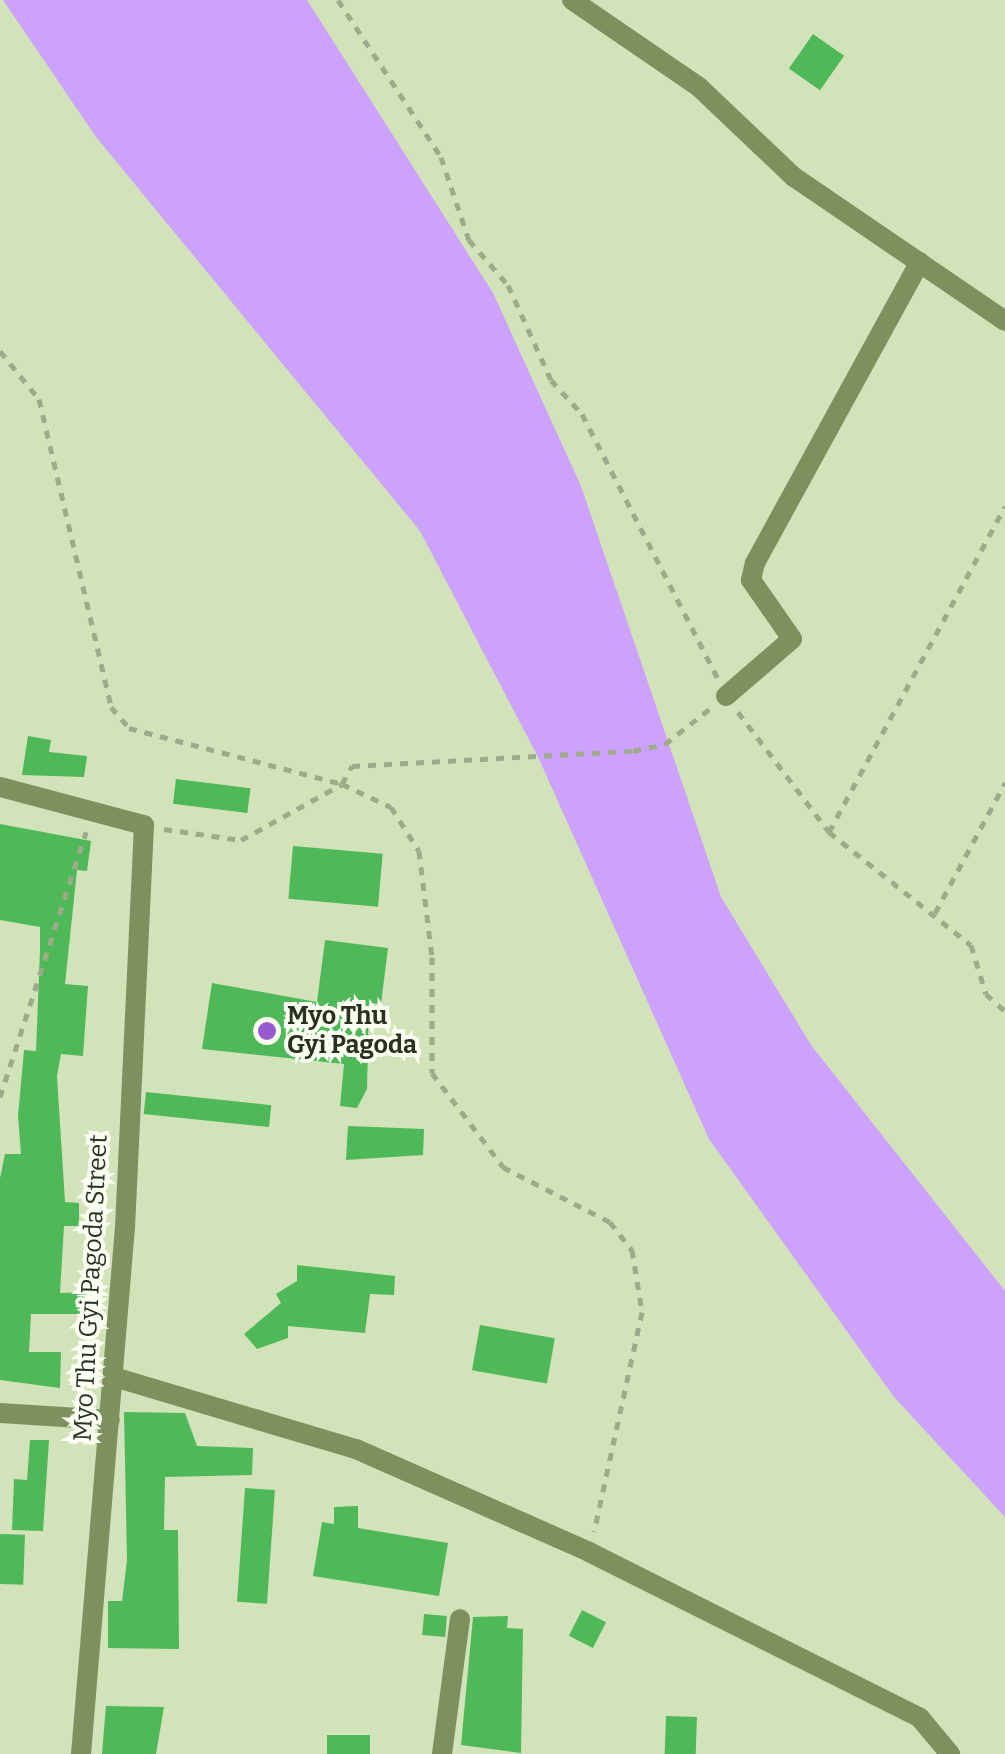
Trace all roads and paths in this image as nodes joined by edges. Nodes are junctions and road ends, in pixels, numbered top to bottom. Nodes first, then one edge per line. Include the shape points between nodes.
1 (338, 0) edge
2 (572, 0) edge
3 (920, 262) junction
4 (1005, 321) edge
5 (0, 351) edge
6 (1005, 506) edge
7 (726, 696) junction
8 (1005, 783) edge
9 (342, 784) junction
10 (0, 787) edge
11 (94, 805) junction
12 (144, 825) junction
13 (829, 832) junction
14 (934, 914) junction
15 (1005, 1012) edge
16 (0, 1098) edge
17 (114, 1377) junction
18 (0, 1413) edge
19 (110, 1420) junction
20 (589, 1552) junction
21 (460, 1619) dead end
22 (81, 1754) edge
23 (442, 1754) edge
24 (950, 1754) edge

1 - 7 path via 441,157 469,240 508,284 551,380 582,414
2 - 3 street via 699,87 794,177
3 - 4 street
3 - 7 street via 755,563 750,580 792,639
5 - 9 path via 38,399 58,463 111,707 128,728
6 - 13 path
7 - 9 path via 649,748 352,766
7 - 13 path
8 - 14 path
9 - 12 path via 241,840
9 - 20 path via 391,807 418,851 432,957 432,1074 503,1167 610,1222 632,1250 642,1312
10 - 11 street
11 - 12 street
11 - 16 path
12 - 17 street, Myo Thu Gyi Pagoda Street
13 - 14 path
14 - 15 path via 971,944 986,994
17 - 19 street, Myo Thu Gyi Pagoda Street
17 - 20 street via 356,1449
18 - 19 street
19 - 22 street, Myo Thu Gyi Pagoda Street
20 - 24 street via 920,1718
21 - 23 street

